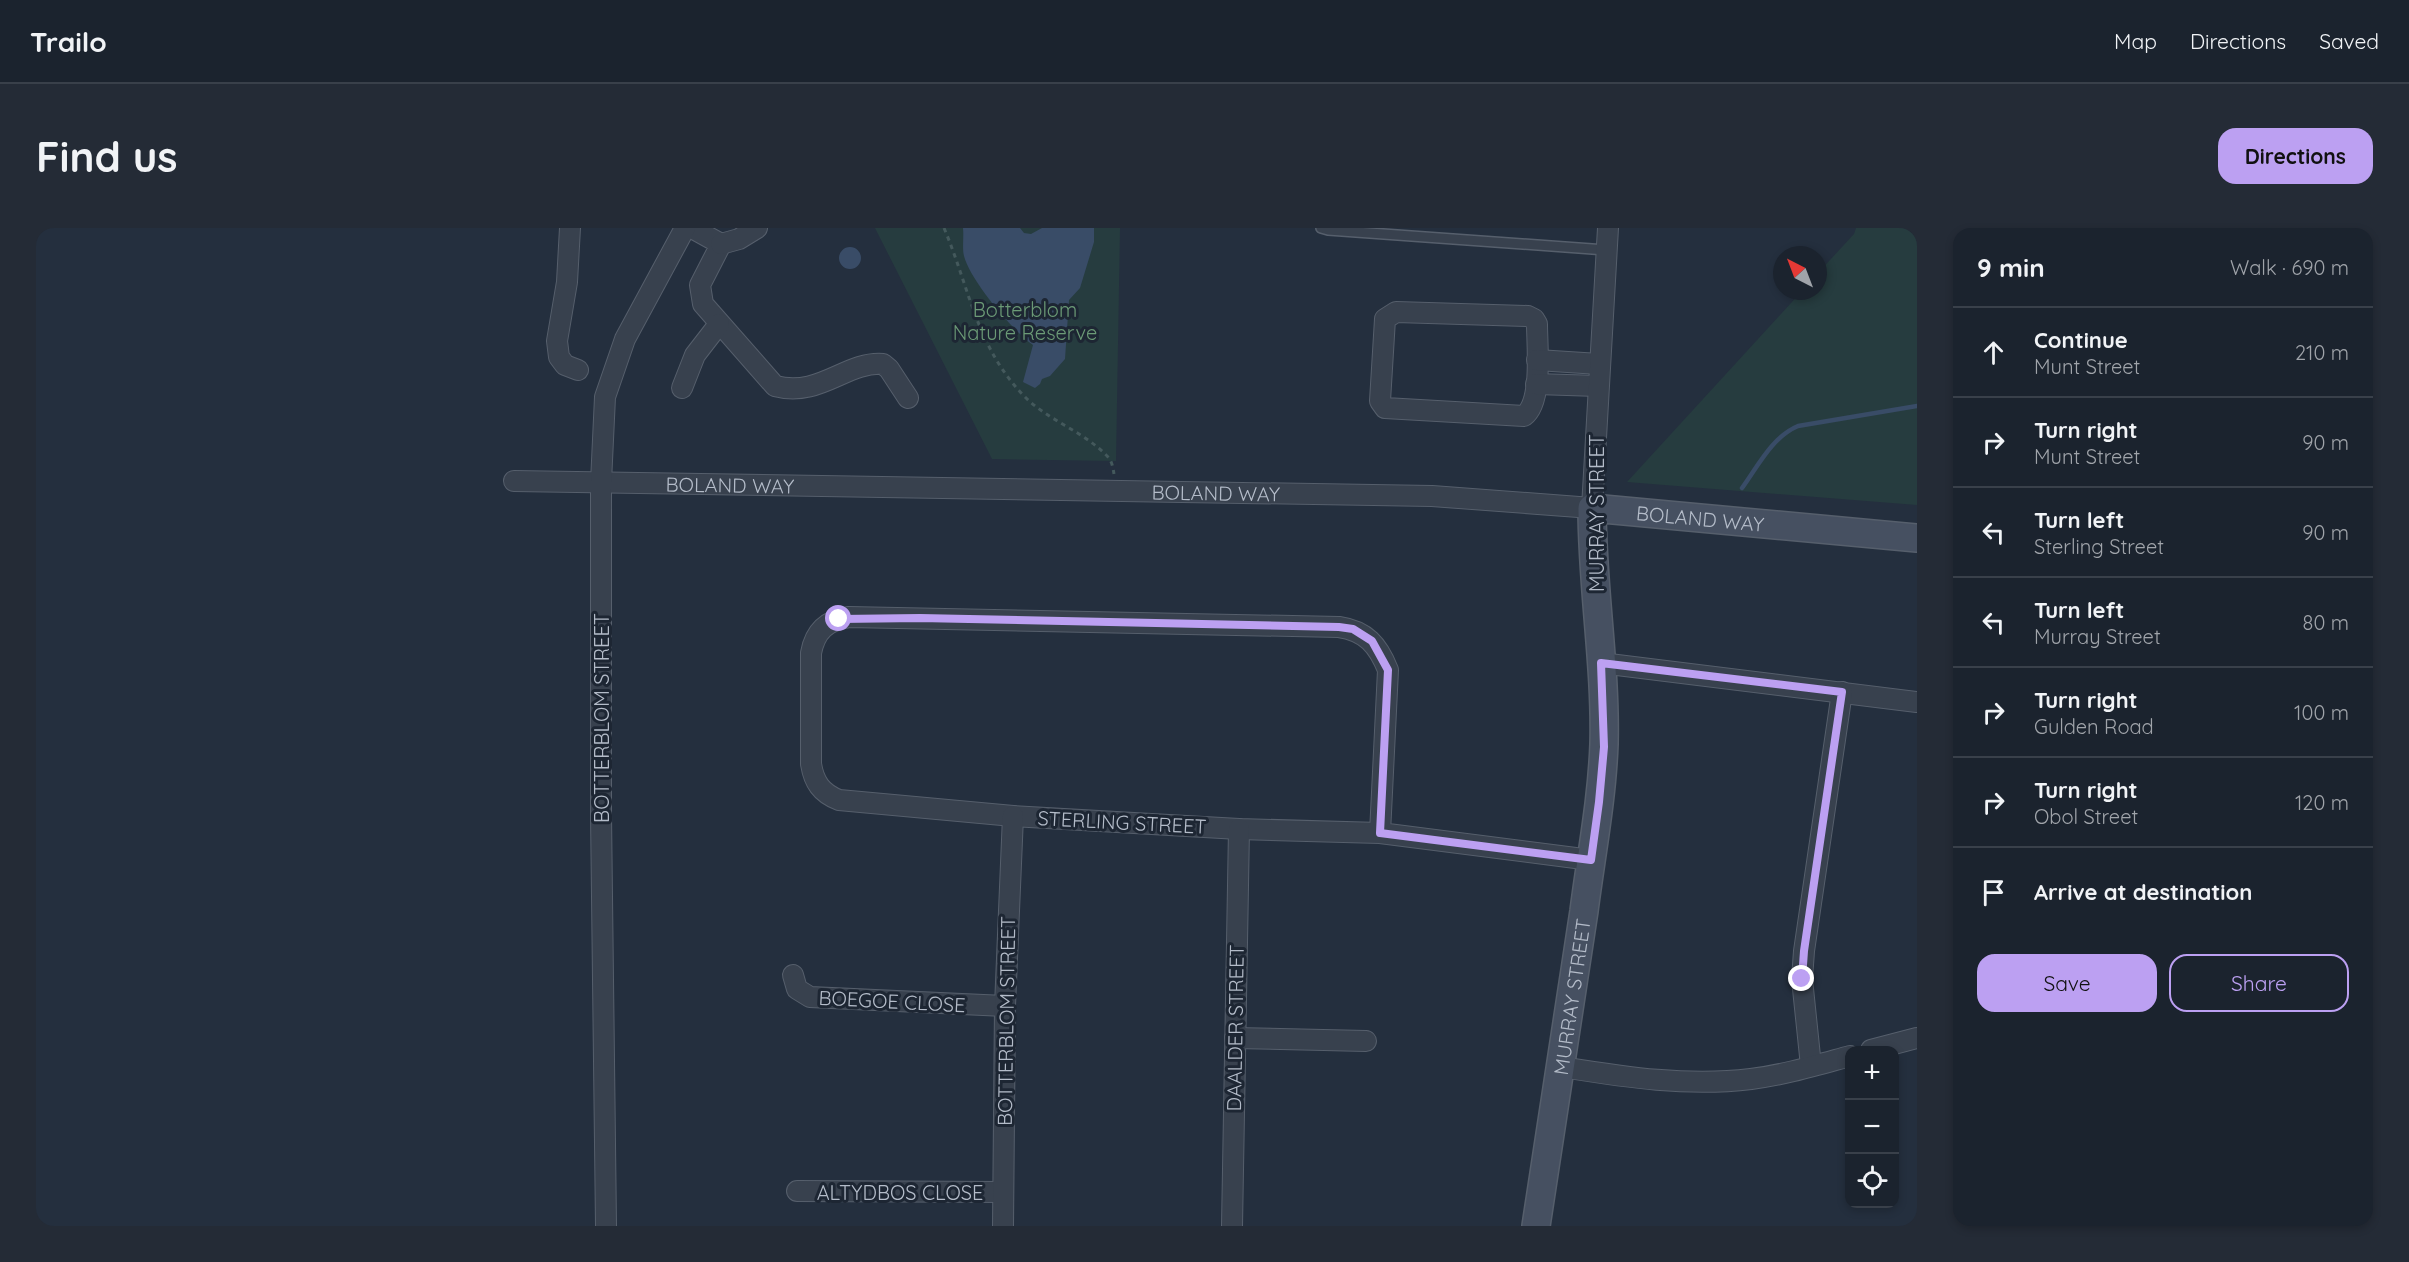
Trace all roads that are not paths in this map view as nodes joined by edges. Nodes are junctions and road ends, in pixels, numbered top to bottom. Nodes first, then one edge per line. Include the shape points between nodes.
1 (570, 228) edge
2 (685, 228) edge
3 (692, 228) edge
4 (757, 228) edge
5 (1321, 228) edge
6 (1608, 228) edge
7 (721, 244) junction
8 (1606, 250) junction
9 (719, 324) junction
10 (1538, 360) junction
11 (1599, 364) junction
12 (578, 370) dead end
13 (1536, 384) junction
14 (1598, 386) junction
15 (682, 388) dead end
16 (908, 398) dead end
17 (514, 481) dead end
18 (601, 482) junction
19 (1592, 508) junction
20 (1917, 538) edge
21 (1601, 663) junction
22 (1842, 692) junction
23 (1917, 702) edge
24 (1012, 816) junction
25 (1239, 829) junction
26 (1380, 833) junction
27 (1591, 860) junction
28 (793, 975) dead end
29 (1005, 1006) junction
30 (1235, 1038) junction
31 (1917, 1038) edge
32 (1366, 1041) dead end
33 (1886, 1046) edge
34 (1845, 1057) edge
35 (1811, 1066) junction
36 (1562, 1068) junction
37 (796, 1191) dead end
38 (1003, 1192) junction
39 (606, 1226) edge
40 (1003, 1226) edge
41 (1232, 1226) edge
42 (1536, 1226) edge

1 - 12 street via 567,282 557,341 559,357 565,365
2 - 18 street, BOTTERBLOM STREET via 625,339 605,397
3 - 7 street
4 - 7 street
5 - 8 lane
6 - 8 street, MURRAY STREET
7 - 9 street via 700,285 702,304
8 - 11 street, MURRAY STREET
9 - 15 street via 695,355
9 - 16 street via 775,386 810,387 866,366 883,364
10 - 11 street
10 - 13 street
10 - 13 street via 1537,324 1528,316 1396,312 1385,319 1380,401 1385,408 1524,416 1532,408
11 - 14 street, MURRAY STREET
13 - 14 street
14 - 19 street, MURRAY STREET
17 - 18 street, BOLAND WAY
18 - 19 street, BOLAND WAY via 1432,496
18 - 39 street, BOTTERBLOM STREET
19 - 20 street, BOLAND WAY
19 - 21 street, MURRAY STREET via 1592,560
21 - 22 street
21 - 27 street, MURRAY STREET via 1604,747
22 - 23 street
22 - 35 street via 1804,951 1802,979
24 - 25 street, STERLING STREET
24 - 26 street, STERLING STREET via 839,800 823,792 811,764 811,652 820,630 849,617 1353,629 1372,641 1388,670
24 - 29 street, BOTTERBLOM STREET
25 - 26 street, STERLING STREET
25 - 30 street, DAALDER STREET
26 - 27 street, STERLING STREET
27 - 36 street, MURRAY STREET
28 - 29 street, BOEGOE CLOSE via 797,988 810,997
29 - 38 street, BOTTERBLOM STREET
30 - 32 street
30 - 41 street, DAALDER STREET
31 - 33 street
34 - 35 street
35 - 36 street via 1750,1079 1683,1083
36 - 42 street, MURRAY STREET
37 - 38 street, ALTYDBOS CLOSE
38 - 40 street, BOTTERBLOM STREET

